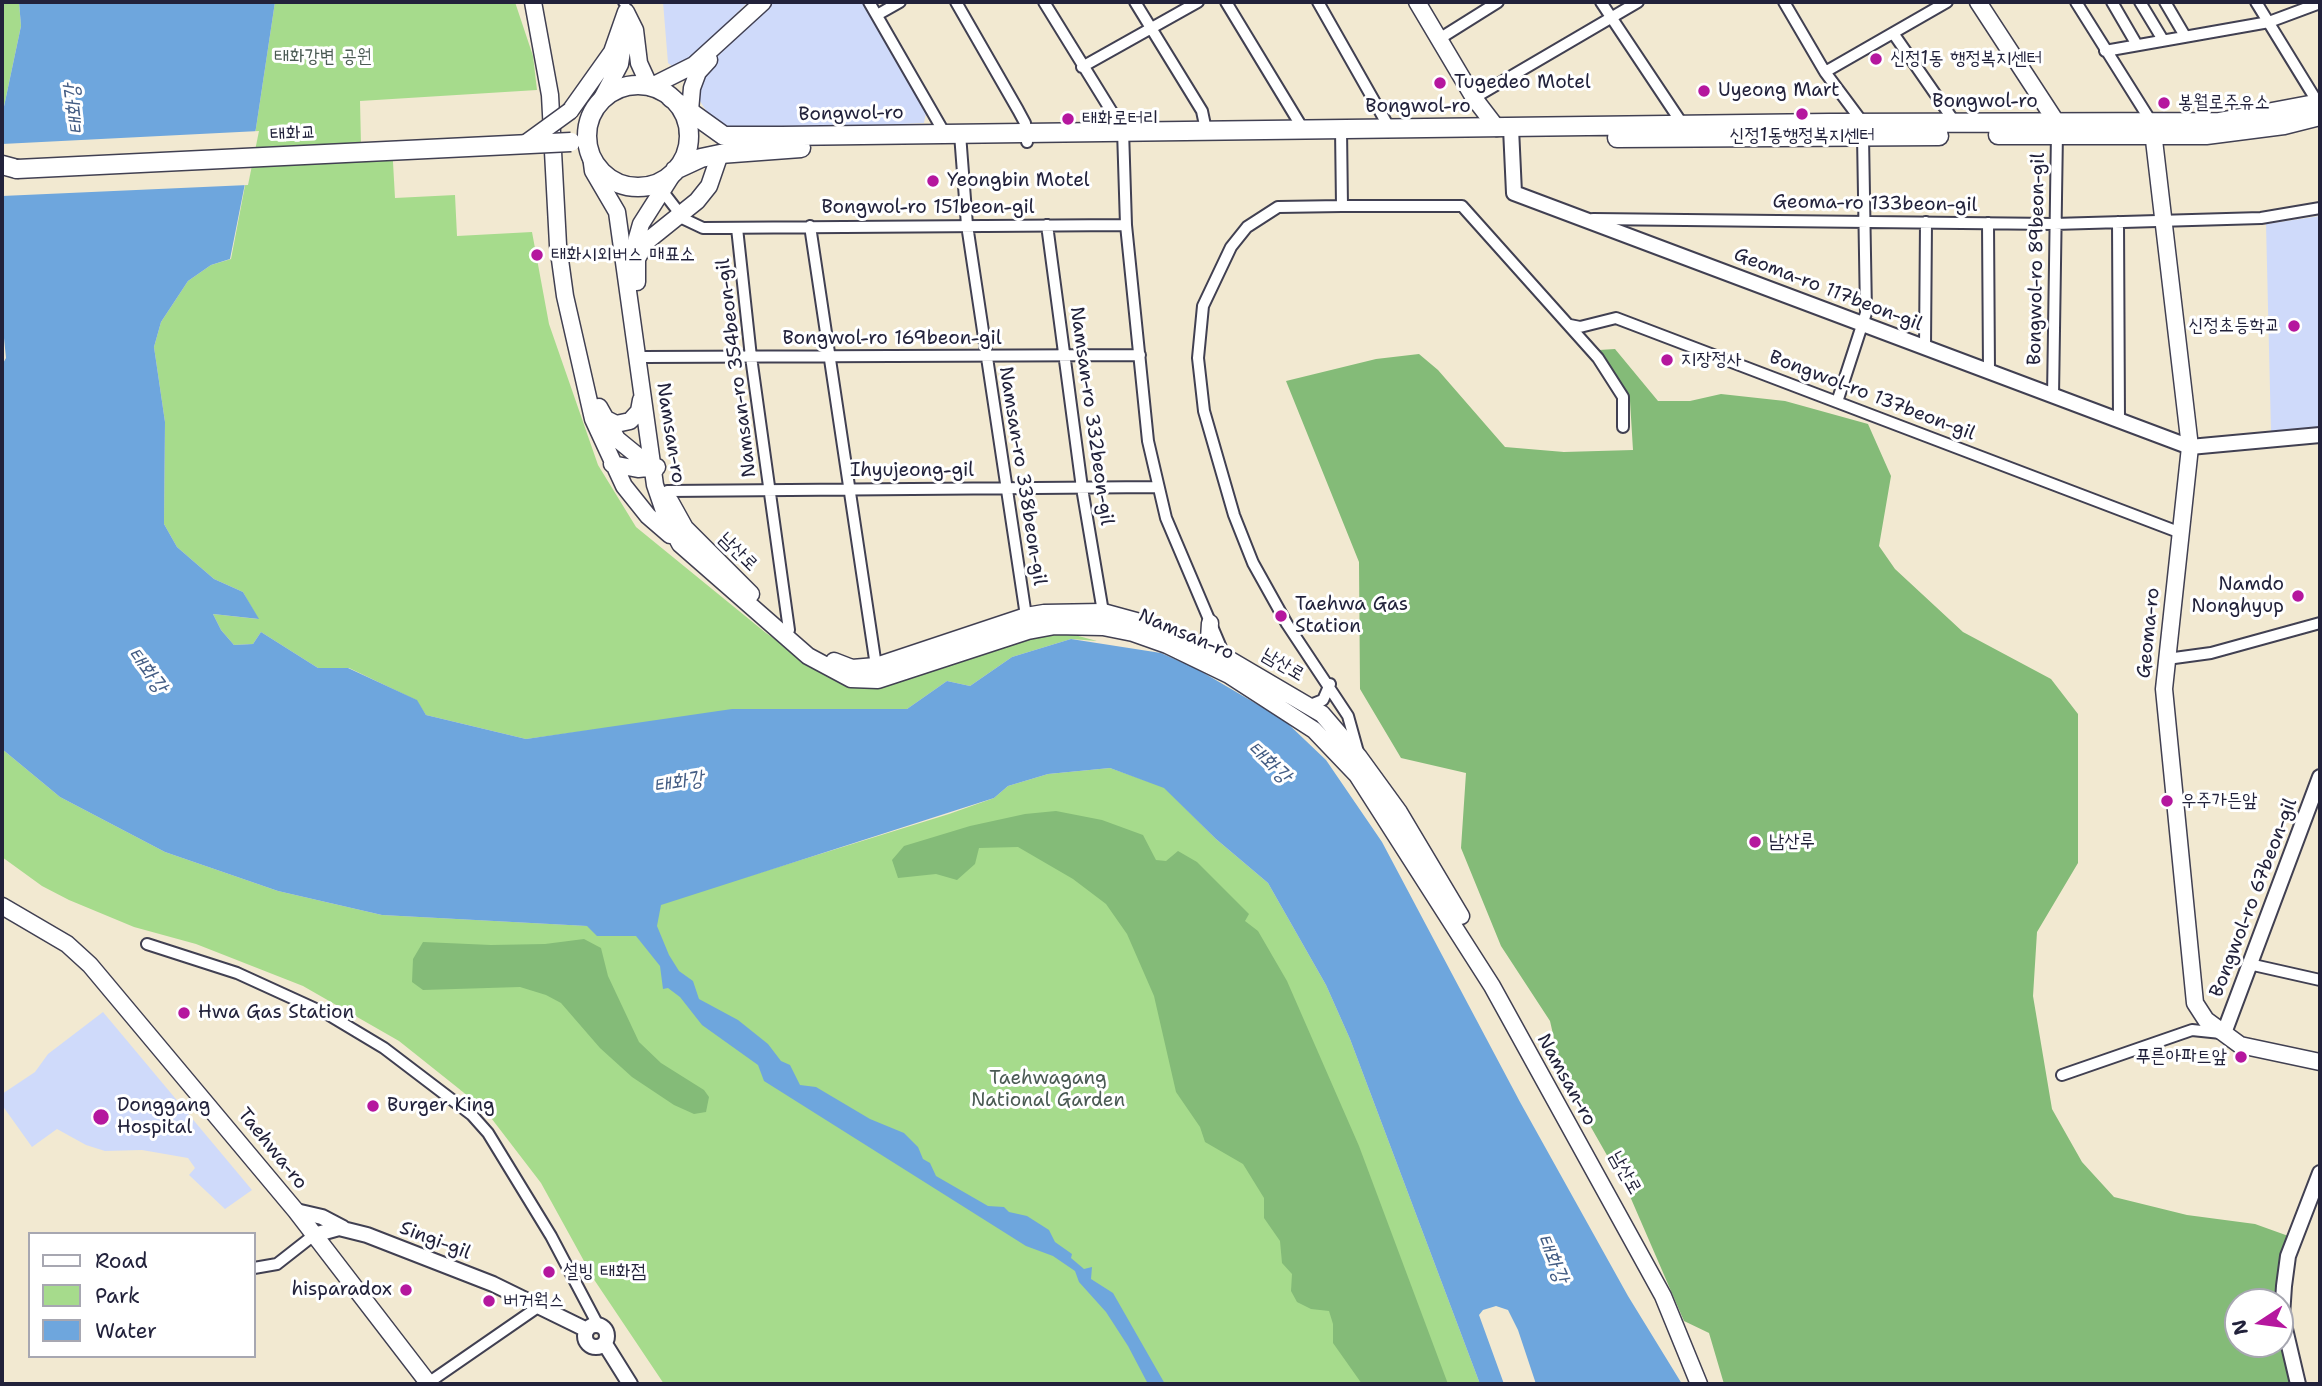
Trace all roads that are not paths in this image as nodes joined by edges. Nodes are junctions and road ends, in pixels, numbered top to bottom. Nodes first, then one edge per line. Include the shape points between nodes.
1 (533, 2) edge
2 (763, 2) edge
3 (869, 2) edge
4 (900, 2) edge
5 (956, 2) edge
6 (1044, 2) edge
7 (1135, 2) edge
8 (1198, 2) edge
9 (1226, 2) edge
10 (1318, 2) edge
11 (1417, 2) edge
12 (1498, 2) edge
13 (1601, 2) edge
14 (1639, 2) edge
15 (1784, 2) edge
16 (1947, 2) edge
17 (1978, 2) edge
18 (2076, 2) edge
19 (2112, 2) edge
20 (2140, 2) edge
21 (2165, 2) edge
22 (2256, 2) edge
23 (2320, 3) edge
24 (625, 4) edge
25 (877, 15) junction
26 (1611, 18) junction
27 (2269, 22) junction
28 (1151, 29) junction
29 (1893, 33) junction
30 (2185, 36) junction
31 (1439, 39) junction
32 (2163, 40) junction
33 (2137, 45) junction
34 (715, 49) junction
35 (2105, 51) junction
36 (1082, 68) junction
37 (1825, 72) junction
38 (650, 87) junction
39 (671, 98) junction
40 (1474, 98) junction
41 (599, 104) junction
42 (2320, 107) edge
43 (691, 110) junction
44 (1956, 124) junction
45 (1683, 125) junction
46 (1303, 129) junction
47 (1390, 129) junction
48 (2057, 129) junction
49 (1206, 130) junction
50 (1829, 130) junction
51 (1863, 130) junction
52 (2152, 130) junction
53 (1506, 131) junction
54 (688, 133) junction
55 (1342, 134) junction
56 (1123, 135) junction
57 (955, 137) junction
58 (1027, 137) junction
59 (526, 143) junction
60 (583, 147) junction
61 (720, 154) junction
62 (7, 168) edge
63 (675, 171) junction
64 (659, 187) junction
65 (1342, 206) junction
66 (2320, 208) edge
67 (680, 214) junction
68 (1588, 219) junction
69 (2161, 220) junction
70 (1865, 222) junction
71 (1926, 222) junction
72 (2118, 222) junction
73 (1988, 223) junction
74 (2054, 223) junction
75 (967, 225) junction
76 (1047, 225) junction
77 (1126, 225) junction
78 (810, 226) junction
79 (737, 228) junction
80 (636, 259) junction
81 (1864, 324) junction
82 (1570, 325) junction
83 (575, 347) junction
84 (1925, 347) junction
85 (1139, 351) junction
86 (1065, 355) junction
87 (829, 356) junction
88 (986, 356) junction
89 (644, 357) junction
90 (751, 357) junction
91 (1989, 371) junction
92 (642, 383) junction
93 (2053, 396) junction
94 (1837, 402) junction
95 (603, 416) junction
96 (2119, 421) junction
97 (1623, 427) dead end
98 (2320, 435) edge
99 (2190, 447) junction
100 (612, 464) junction
101 (657, 464) junction
102 (666, 487) junction
103 (1157, 487) junction
104 (1006, 488) junction
105 (1082, 488) junction
106 (848, 489) junction
107 (769, 490) junction
108 (2180, 533) junction
109 (680, 544) junction
110 (1103, 612) junction
111 (1026, 616) junction
112 (2320, 623) edge
113 (1210, 624) junction
114 (789, 630) junction
115 (1199, 646) junction
116 (1226, 656) junction
117 (2167, 659) junction
118 (876, 666) junction
119 (1330, 684) junction
120 (1308, 706) junction
121 (1359, 757) junction
122 (1357, 775) junction
123 (2320, 777) edge
124 (2, 906) edge
125 (146, 944) dead end
126 (2249, 964) junction
127 (2320, 980) edge
128 (2224, 1033) junction
129 (2320, 1062) edge
130 (2062, 1075) dead end
131 (2320, 1173) edge
132 (296, 1211) junction
133 (343, 1228) junction
134 (314, 1235) junction
135 (256, 1268) edge
136 (538, 1307) junction
137 (592, 1328) junction
138 (428, 1384) edge
139 (630, 1384) edge
140 (1699, 1384) edge
141 (1705, 1384) edge
142 (2298, 1384) edge

1 - 83 main road via 550,95 558,245
2 - 34 main road
3 - 25 street
4 - 25 street
5 - 58 street via 1018,110
6 - 36 street
7 - 28 street
8 - 28 street
9 - 46 street
10 - 47 street
11 - 31 main road
12 - 31 street
13 - 26 street
14 - 26 street
15 - 37 street
16 - 29 street
17 - 48 main road
18 - 35 street
19 - 33 street
20 - 32 street
21 - 30 street
22 - 27 street
23 - 27 street
24 - 38 main road via 635,30 639,63
24 - 41 main road via 620,64
24 - 59 main road, bridge via 612,52 570,111
25 - 57 street
26 - 40 street
26 - 45 street
27 - 30 street
27 - 42 street
28 - 36 street
28 - 49 street via 1202,111
29 - 37 street
29 - 44 street
30 - 32 street
31 - 40 main road
32 - 33 street
33 - 35 street
34 - 38 main road via 677,76
34 - 43 main road via 698,72
35 - 52 street
36 - 56 street
37 - 51 street
38 - 39 main road
38 - 41 main road via 621,88
39 - 43 main road, Bongwol-ro
39 - 54 main road via 681,109
40 - 53 main road
41 - 60 main road
42 - 52 main road, Bongwol-ro
43 - 54 main road
43 - 57 main road, Bongwol-ro via 724,136
44 - 48 main road, Bongwol-ro
44 - 51 main road, Bongwol-ro
45 - 50 main road, Bongwol-ro
45 - 53 main road, Bongwol-ro
46 - 49 main road, Bongwol-ro
46 - 55 main road, Bongwol-ro
47 - 53 main road, Bongwol-ro
47 - 55 main road, Bongwol-ro
48 - 51 main road
48 - 52 main road, Bongwol-ro
48 - 74 street, Bongwol-ro 89beon-gil
49 - 56 main road, Bongwol-ro
50 - 51 main road, Bongwol-ro
50 - 53 main road
51 - 70 street
52 - 69 main road, Geoma-ro
53 - 55 main road
53 - 68 street, Geoma-ro 117beon-gil via 1514,193
54 - 63 main road via 686,154
55 - 56 main road
55 - 65 street
56 - 58 main road
56 - 77 street
57 - 58 main road
57 - 61 main road, Bongwol-ro
57 - 75 street, Namsan-ro 338beon-gil
59 - 60 main road, 태화교, bridge
59 - 62 main road, 태화교, bridge
60 - 64 main road via 616,183
60 - 92 main road, Namsan-ro via 617,212
61 - 63 main road, Bongwol-ro
61 - 67 main road via 709,186
63 - 64 main road
64 - 67 street, Bongwol-ro 151beon-gil
64 - 80 main road via 641,224
65 - 82 street via 1462,206
65 - 119 street via 1279,207 1247,227 1231,247 1203,306 1198,359 1204,411 1253,563 1287,624
66 - 69 street, Geoma-ro 133beon-gil via 2260,218
67 - 79 street, Bongwol-ro 151beon-gil via 694,226
67 - 80 main road via 646,242
68 - 70 street, Geoma-ro 133beon-gil
68 - 81 street, Geoma-ro 117beon-gil
69 - 72 street, Geoma-ro 133beon-gil
69 - 99 main road, Geoma-ro
70 - 71 street, Geoma-ro 133beon-gil
70 - 81 street
71 - 73 street, Geoma-ro 133beon-gil
71 - 84 street
72 - 74 street, Geoma-ro 133beon-gil
72 - 96 street
73 - 74 street, Geoma-ro 133beon-gil
73 - 91 street
74 - 93 street, Bongwol-ro 89beon-gil
75 - 76 street, Bongwol-ro 151beon-gil
75 - 78 street, Bongwol-ro 151beon-gil
75 - 88 street, Namsan-ro 338beon-gil
76 - 77 street, Bongwol-ro 151beon-gil
76 - 86 street, Namsan-ro 332beon-gil
77 - 85 street
78 - 79 street, Bongwol-ro 151beon-gil
78 - 87 street
79 - 90 street, Namsan-ro 354beon-gil
80 - 89 main road
81 - 84 street, Geoma-ro 117beon-gil
81 - 94 street
82 - 94 street, Bongwol-ro 137beon-gil via 1616,318
82 - 97 street via 1623,397
83 - 95 main road, 남산로 via 589,369
83 - 100 main road via 593,419
84 - 91 street, Geoma-ro 117beon-gil
85 - 86 street, Bongwol-ro 169beon-gil
85 - 103 street
86 - 88 street, Bongwol-ro 169beon-gil
86 - 105 street, Namsan-ro 332beon-gil
87 - 88 street, Bongwol-ro 169beon-gil
87 - 90 street, Bongwol-ro 169beon-gil
87 - 106 street
88 - 104 street, Namsan-ro 338beon-gil
89 - 90 street, Bongwol-ro 169beon-gil
89 - 101 main road
90 - 107 street, Namsan-ro 354beon-gil
91 - 93 street, Geoma-ro 117beon-gil
92 - 95 main road via 635,418 616,424
92 - 101 main road, Namsan-ro
93 - 96 street, Geoma-ro 117beon-gil
94 - 108 street, Bongwol-ro 137beon-gil
95 - 101 main road, 남산로 via 617,439
96 - 99 street, Geoma-ro 117beon-gil
98 - 99 street
99 - 108 main road, Geoma-ro
100 - 101 main road
100 - 109 main road via 648,516
101 - 102 main road, 남산로
101 - 109 main road, Namsan-ro via 666,517
102 - 107 street, Ihyujeong-gil
102 - 114 main road, 남산로 via 685,528
103 - 105 street, Ihyujeong-gil
103 - 113 street
104 - 105 street, Ihyujeong-gil
104 - 106 street, Ihyujeong-gil
104 - 111 street, Namsan-ro 338beon-gil
105 - 110 street, Namsan-ro 332beon-gil
106 - 107 street, Ihyujeong-gil
106 - 118 street
107 - 114 street, Namsan-ro 354beon-gil
108 - 117 main road, Geoma-ro
109 - 122 main road, Namsan-ro via 808,656 851,679 878,680 1055,626 1123,631 1167,645 1259,692 1314,730
110 - 111 main road, 남산로
110 - 115 main road, 남산로
111 - 118 main road, 남산로
112 - 117 street via 2211,653
113 - 115 main road via 1209,639
113 - 116 street
114 - 118 main road, 남산로 via 832,660 852,668
115 - 116 main road, 남산로
116 - 120 main road, 남산로
117 - 128 main road, Geoma-ro via 2164,690 2195,1003 2206,1020
119 - 120 street via 1323,700
119 - 121 street via 1348,716
120 - 121 main road, 남산로 via 1322,714
121 - 122 street
121 - 141 main road, 남산로 via 1399,812 1489,963 1679,1317
122 - 140 main road, Namsan-ro via 1492,986 1662,1296
123 - 126 street, Bongwol-ro 67beon-gil
124 - 132 main road, Taehwa-ro via 66,944 90,965
125 - 137 street via 237,974 329,1015 384,1048 472,1115 488,1133 551,1236
126 - 127 street
126 - 128 street, Bongwol-ro 67beon-gil
128 - 129 main road, Geoma-ro via 2251,1049
128 - 130 street via 2192,1030
131 - 142 street via 2288,1256 2284,1286 2282,1316
132 - 133 street, Singi-gil
132 - 134 main road, Taehwa-ro
133 - 134 street
133 - 136 street, Singi-gil via 493,1284
134 - 135 street via 277,1264
134 - 138 main road, Taehwa-ro
136 - 137 street, Singi-gil
136 - 138 street
137 - 139 street, Singi-gil via 585,1339 589,1345 597,1348 604,1344

